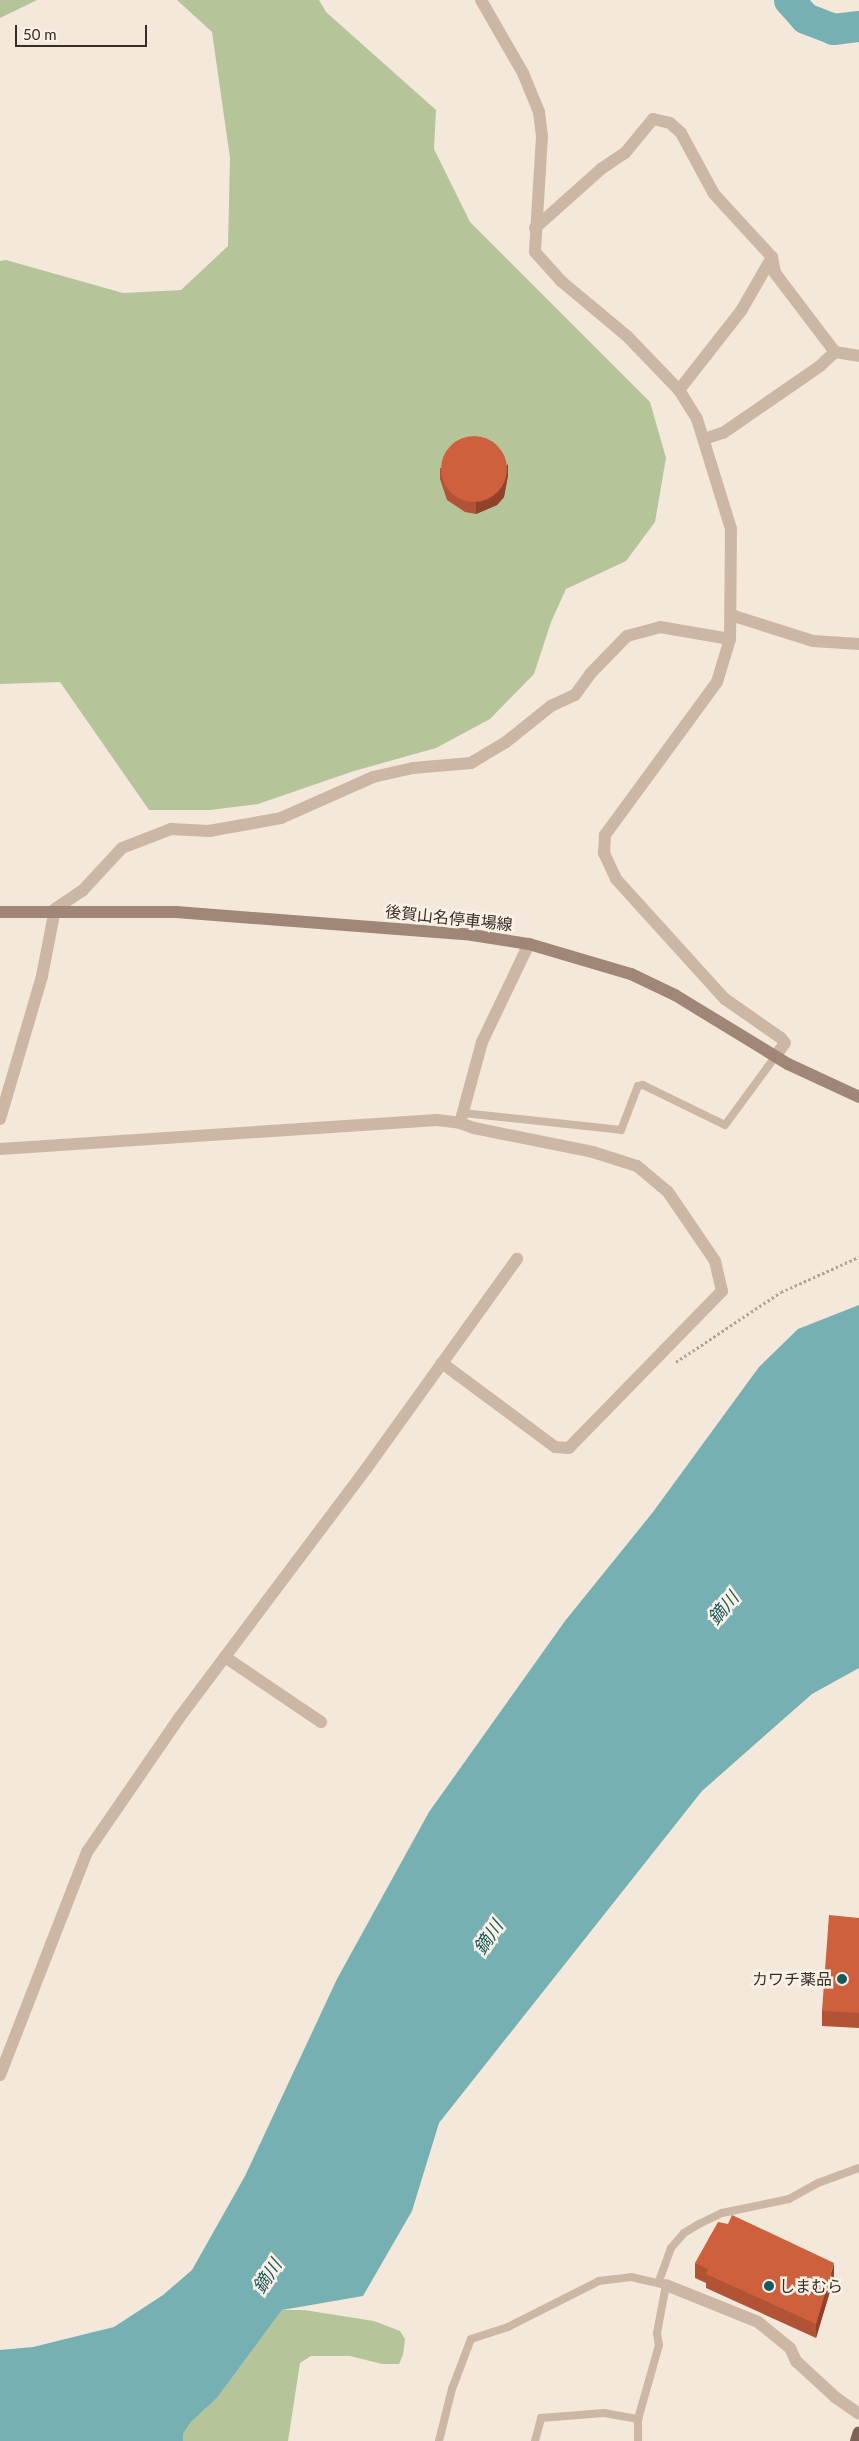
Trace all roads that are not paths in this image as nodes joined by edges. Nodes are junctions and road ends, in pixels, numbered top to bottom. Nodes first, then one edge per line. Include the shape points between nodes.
1 (482, 0) edge
2 (535, 228) junction
3 (772, 258) junction
4 (835, 352) junction
5 (859, 356) edge
6 (679, 390) junction
7 (704, 439) junction
8 (731, 615) junction
9 (730, 639) junction
10 (859, 644) edge
11 (55, 909) junction
12 (0, 912) edge
13 (529, 944) junction
14 (775, 1057) junction
15 (859, 1097) edge
16 (0, 1118) edge
17 (462, 1118) junction
18 (0, 1149) edge
19 (516, 1258) dead end
20 (442, 1363) junction
21 (225, 1657) junction
22 (321, 1722) dead end
23 (0, 2075) edge
24 (859, 2168) edge
25 (663, 2283) junction
26 (859, 2414) edge
27 (638, 2419) junction
28 (859, 2432) edge
29 (439, 2441) edge
30 (535, 2441) edge
31 (638, 2441) edge
32 (856, 2441) edge

1 - 2 street via 523,73 539,112 542,136
2 - 3 street via 601,169 625,153 653,119 670,123 681,133 714,194
2 - 6 street via 536,252 560,281 627,336
3 - 4 street via 776,273
3 - 6 street via 741,311
4 - 5 street
4 - 7 street via 820,366 723,433
6 - 7 street via 697,419
7 - 8 street via 730,529
8 - 9 street
8 - 10 street via 813,641
9 - 11 street via 660,626 627,636 590,674 575,695 551,706 506,742 471,763 413,768 373,777 281,818 209,831 172,829 122,848 83,890
9 - 14 street via 717,682 605,835 604,853 616,879 725,999 780,1038 784,1044
11 - 12 main road, 後賀山名停車場線
11 - 13 main road, 後賀山名停車場線 via 176,912 290,920 472,935
11 - 16 street via 42,976
13 - 14 main road, 後賀山名停車場線 via 632,974 675,995
13 - 17 street via 482,1042
14 - 15 main road, 後賀山名停車場線 via 827,1085
14 - 17 lane via 725,1125 644,1085 638,1086 622,1130
17 - 18 street
17 - 20 street via 474,1128 593,1152 637,1166 668,1192 715,1261 722,1291 569,1448 555,1447
19 - 20 street
20 - 21 street
21 - 22 street
21 - 23 street via 87,1852
24 - 25 lane via 818,2183 789,2199 722,2213 699,2224 684,2233 671,2248
25 - 26 street via 758,2322 790,2348 796,2361 828,2391
25 - 27 lane via 657,2333 659,2345
25 - 29 lane via 631,2277 599,2281 508,2328 471,2339 452,2389
27 - 30 lane via 604,2413 540,2418
27 - 31 lane
28 - 32 main road

